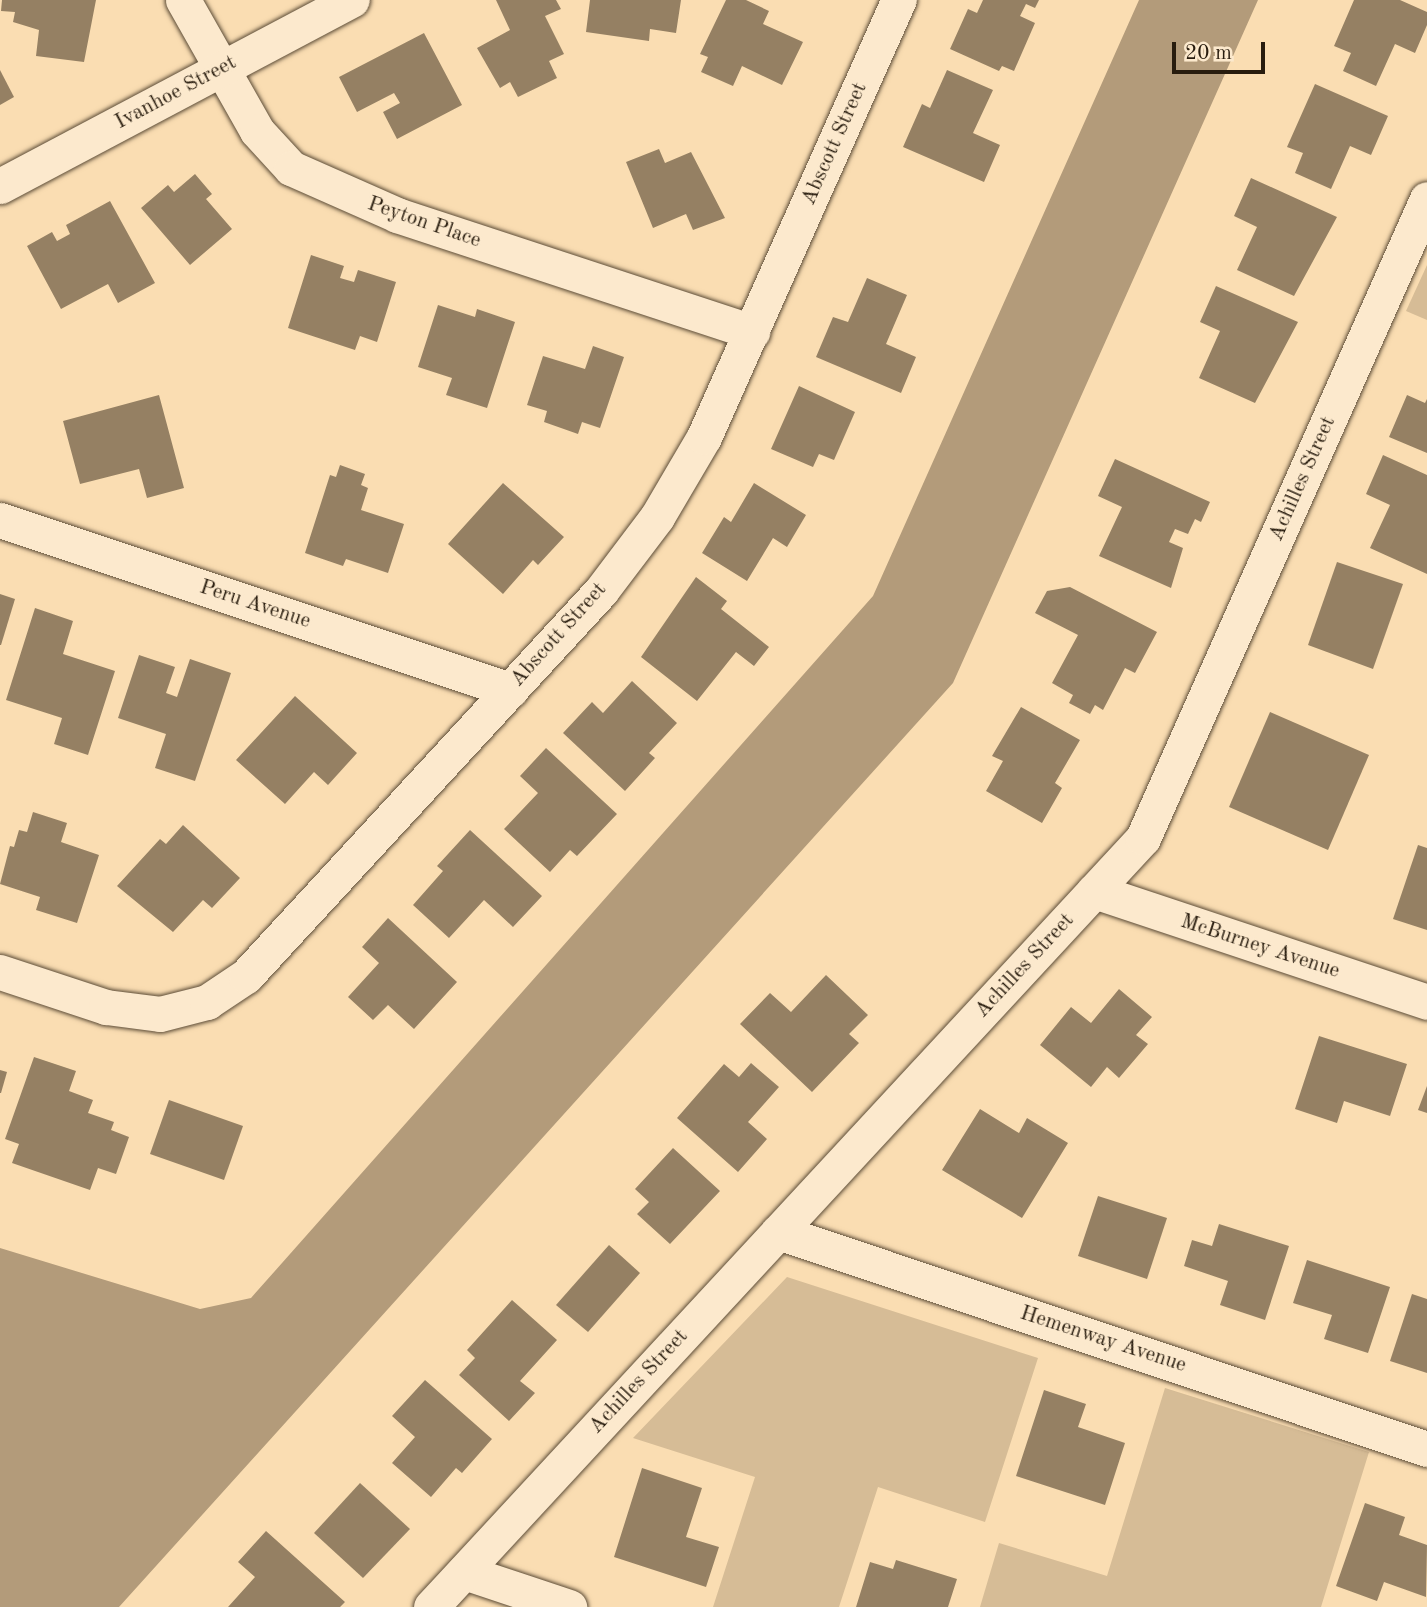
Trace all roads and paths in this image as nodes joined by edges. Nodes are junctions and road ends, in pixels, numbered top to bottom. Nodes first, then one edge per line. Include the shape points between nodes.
1 (183, 0) edge
2 (352, 0) edge
3 (900, 0) edge
4 (220, 70) junction
5 (0, 186) edge
6 (1427, 200) edge
7 (752, 332) junction
8 (0, 520) edge
9 (510, 690) junction
10 (1094, 891) junction
11 (0, 972) edge
12 (1427, 1002) edge
13 (778, 1232) junction
14 (1427, 1449) edge
15 (464, 1572) junction
16 (431, 1607) edge
17 (569, 1607) edge

1 - 4 street, Peyton Place
2 - 4 street, Ivanhoe Street
3 - 7 street, Abscott Street
4 - 5 street, Ivanhoe Street
4 - 7 street, Peyton Place via 257,131 302,174 397,215
6 - 10 street, Achilles Street via 1143,838
7 - 9 street, Abscott Street via 704,437 657,517 601,591
8 - 9 street, Peru Avenue
9 - 11 street, Abscott Street via 246,976 207,1002 160,1014 106,1007
10 - 12 street, McBurney Avenue
10 - 13 street, Achilles Street
13 - 14 street, Hemenway Avenue
13 - 15 street, Achilles Street
15 - 16 street, Achilles Street
15 - 17 street

